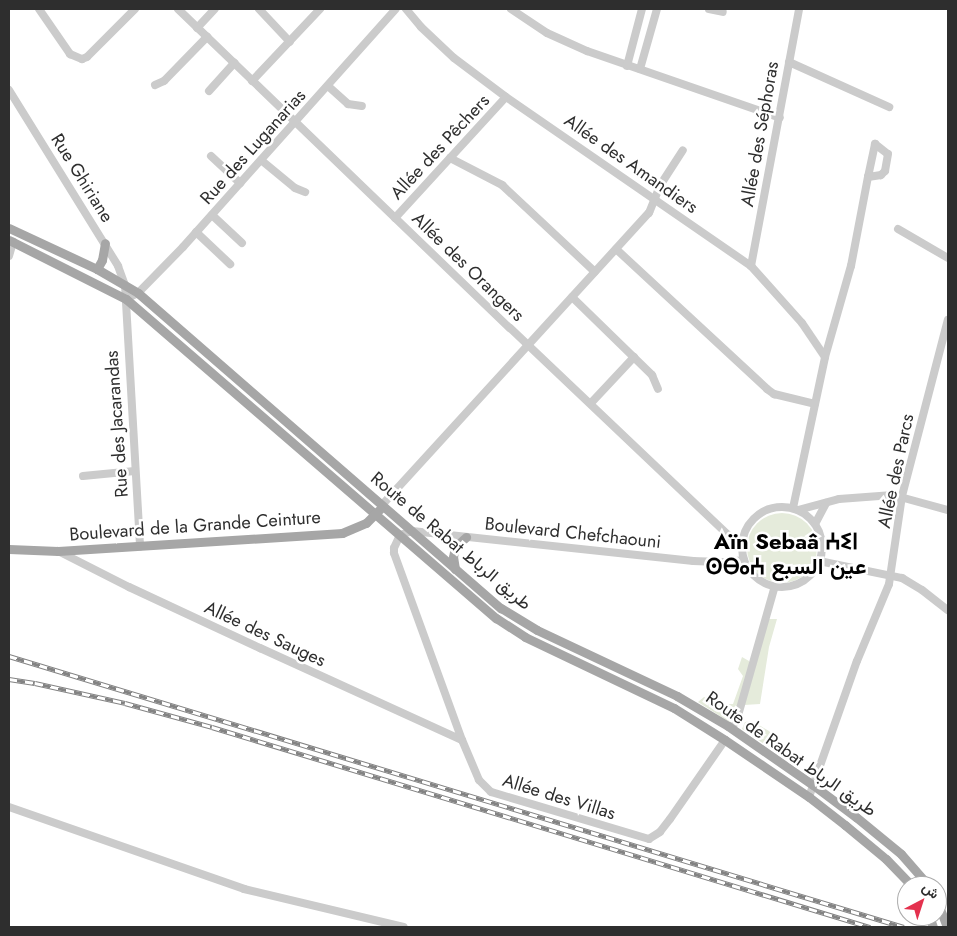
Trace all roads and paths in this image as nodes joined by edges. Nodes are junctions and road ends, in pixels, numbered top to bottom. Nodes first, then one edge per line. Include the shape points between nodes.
1 (39, 9) edge
2 (135, 9) edge
3 (178, 9) edge
4 (215, 9) edge
5 (259, 9) edge
6 (320, 9) edge
7 (396, 9) edge
8 (406, 9) edge
9 (511, 9) edge
10 (642, 9) edge
11 (657, 9) edge
12 (709, 9) edge
13 (799, 9) edge
14 (723, 12) dead end
15 (197, 28) junction
16 (207, 37) junction
17 (290, 42) junction
18 (789, 62) junction
19 (234, 63) junction
20 (627, 66) junction
21 (640, 70) junction
22 (252, 81) junction
23 (155, 85) dead end
24 (328, 86) junction
25 (9, 90) edge
26 (209, 91) dead end
27 (506, 97) junction
28 (362, 106) dead end
29 (889, 107) dead end
30 (780, 118) junction
31 (295, 122) junction
32 (683, 150) dead end
33 (211, 156) dead end
34 (450, 158) junction
35 (261, 160) junction
36 (868, 177) dead end
37 (240, 183) junction
38 (305, 192) dead end
39 (655, 199) junction
40 (212, 215) junction
41 (395, 218) junction
42 (9, 228) edge
43 (898, 229) dead end
44 (196, 232) junction
45 (11, 241) edge
46 (104, 243) junction
47 (242, 243) dead end
48 (616, 249) junction
49 (9, 256) edge
50 (948, 258) edge
51 (230, 264) dead end
52 (751, 266) junction
53 (96, 270) junction
54 (595, 272) junction
55 (125, 285) junction
56 (138, 293) junction
57 (572, 297) junction
58 (126, 299) junction
59 (948, 320) edge
60 (528, 345) junction
61 (634, 357) junction
62 (825, 358) junction
63 (658, 389) dead end
64 (591, 403) junction
65 (815, 404) junction
66 (135, 471) junction
67 (83, 476) dead end
68 (902, 496) junction
69 (826, 503) junction
70 (382, 505) junction
71 (795, 509) junction
72 (948, 510) edge
73 (377, 514) junction
74 (815, 524) junction
75 (412, 532) junction
76 (400, 535) junction
77 (466, 537) junction
78 (742, 543) junction
79 (140, 547) junction
80 (9, 549) edge
81 (58, 551) junction
82 (744, 560) junction
83 (820, 561) junction
84 (455, 569) junction
85 (891, 576) junction
86 (775, 586) junction
87 (948, 610) edge
88 (732, 729) junction
89 (462, 740) junction
90 (725, 740) junction
91 (813, 785) junction
92 (808, 797) junction
93 (9, 807) edge
94 (902, 876) edge
95 (920, 876) edge
96 (404, 927) edge

1 - 2 street via 70,54 82,59
3 - 15 street, Allée des Orangers
4 - 15 street
5 - 17 street
6 - 17 street
7 - 24 street, Rue des Luganarias
8 - 27 street, Allée des Amandiers via 454,58
9 - 20 street via 547,33
10 - 20 street
11 - 21 street
12 - 14 street
13 - 18 street, Allée des Séphoras
15 - 16 street, Allée des Orangers
16 - 19 street, Allée des Orangers
16 - 23 street via 164,81
17 - 22 street
18 - 29 street
18 - 30 street, Allée des Séphoras
19 - 22 street, Allée des Orangers
19 - 26 street
20 - 21 street
21 - 30 street
22 - 31 street, Allée des Orangers
24 - 28 street via 348,104
24 - 31 street, Rue des Luganarias
25 - 46 street, Rue Ghiriane
27 - 34 street, Allée des Pêchers
27 - 39 street, Allée des Amandiers
30 - 52 street, Allée des Séphoras
31 - 35 street, Rue des Luganarias
31 - 41 street, Allée des Orangers
32 - 39 street
33 - 37 street
34 - 41 street, Allée des Pêchers
34 - 54 street via 502,184
35 - 37 street, Rue des Luganarias
35 - 38 street via 295,188
36 - 62 street via 850,266
37 - 40 street, Rue des Luganarias
39 - 48 street via 649,213
39 - 52 street, Allée des Amandiers
40 - 44 street, Rue des Luganarias
40 - 47 street
41 - 60 street, Allée des Orangers
42 - 53 main road, Route de Rabat طريق الرباط
43 - 50 street
44 - 51 street
44 - 56 street, Rue des Luganarias
45 - 49 street
45 - 58 main road, Route de Rabat طريق الرباط
46 - 53 main road via 102,260
46 - 55 street, Rue Ghiriane
48 - 54 street
48 - 65 street via 767,389 774,394
52 - 62 street, Allée des Amandiers via 802,323
53 - 55 main road, Route de Rabat طريق الرباط
54 - 57 street
55 - 56 main road, Route de Rabat طريق الرباط
55 - 58 street, Rue Ghiriane
56 - 58 street, Rue des Luganarias
56 - 70 main road, Route de Rabat طريق الرباط
57 - 60 street
57 - 61 street
58 - 66 street, Rue des Jacarandas
58 - 73 main road, Route de Rabat طريق الرباط
59 - 68 street, Allée des Parcs
60 - 64 street, Allée des Orangers
60 - 70 street
61 - 63 street via 655,378
61 - 64 street
62 - 65 street
64 - 78 street, Allée des Orangers via 728,535
65 - 71 street
66 - 67 street
66 - 79 street, Rue des Jacarandas
68 - 69 street via 855,497
68 - 72 street
68 - 85 street, Allée des Parcs
69 - 71 street
69 - 74 street
70 - 73 main road
70 - 75 main road, Route de Rabat طريق الرباط
71 - 74 street
71 - 78 street via 781,506 759,514 750,522
73 - 76 main road, Route de Rabat طريق الرباط
73 - 79 main road, Boulevard de la Grande Ceinture via 358,528 342,533
74 - 83 street via 822,542
75 - 76 street, Boulevard Chefchaouni
75 - 77 street, Boulevard Chefchaouni
75 - 84 main road, Route de Rabat طريق الرباط
76 - 89 street, Allée des Villas via 394,554
76 - 90 main road, Route de Rabat طريق الرباط via 510,628 674,708
77 - 82 street, Boulevard Chefchaouni via 693,562
77 - 84 main road via 455,547
78 - 82 street
79 - 81 main road, Boulevard de la Grande Ceinture
80 - 81 main road, Boulevard de la Grande Ceinture
81 - 89 street, Allée des Sauges
82 - 86 street via 756,577
83 - 85 street
83 - 86 street via 807,578 786,587
84 - 88 main road, Route de Rabat طريق الرباط via 515,618 677,696
85 - 87 street via 910,582
85 - 91 street, Allée des Parcs
86 - 88 street
88 - 91 main road, Route de Rabat طريق الرباط
89 - 90 street, Allée des Villas via 479,780 491,792 649,839 660,832 670,819
90 - 92 main road, Route de Rabat طريق الرباط
91 - 92 street, Allée des Parcs
91 - 95 main road, Route de Rabat طريق الرباط via 901,854
92 - 94 main road, Route de Rabat طريق الرباط via 886,859
93 - 96 street via 244,889

